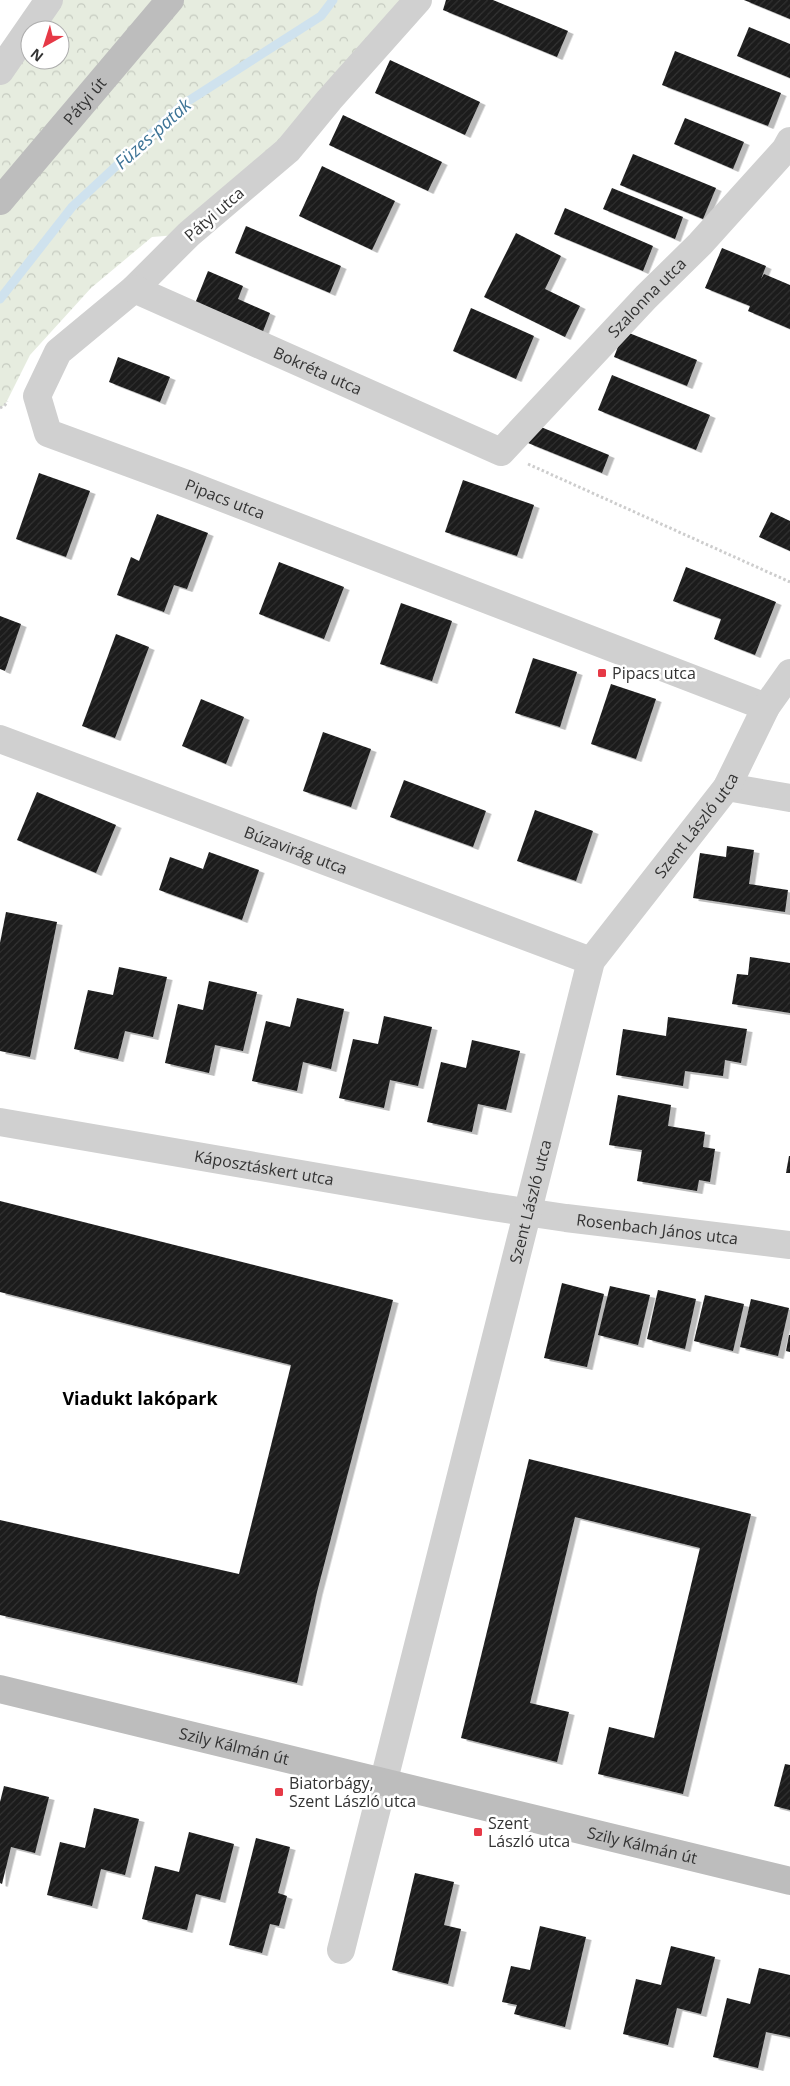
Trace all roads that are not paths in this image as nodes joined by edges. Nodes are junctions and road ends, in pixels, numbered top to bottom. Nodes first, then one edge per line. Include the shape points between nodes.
1 (49, 0) edge
2 (170, 0) edge
3 (418, 0) edge
4 (0, 71) edge
5 (790, 141) edge
6 (0, 201) edge
7 (134, 289) junction
8 (48, 434) joint
9 (501, 452) joint
10 (790, 673) edge
11 (766, 707) junction
12 (0, 739) edge
13 (727, 787) junction
14 (790, 798) edge
15 (591, 961) junction
16 (0, 1122) edge
17 (526, 1212) junction
18 (790, 1245) edge
19 (0, 1689) edge
20 (383, 1782) junction
21 (790, 1881) edge
22 (341, 1950) dead end

1 - 4 street
2 - 6 street, Pátyi út
3 - 7 street, Pátyi utca via 288,150 189,234
5 - 9 street, Szalonna utca via 700,244
7 - 8 street, Pátyi utca via 58,352 37,396
7 - 9 street, Bokréta utca
8 - 11 street, Pipacs utca via 184,483
10 - 11 street, Szent László utca
11 - 13 street, Szent László utca
12 - 15 street, Búzavirág utca
13 - 14 street
13 - 15 street, Szent László utca
15 - 17 street, Szent László utca
16 - 17 street, Káposztáskert utca
17 - 18 street, Rosenbach János utca
17 - 20 street, Szent László utca
19 - 20 street, Szily Kálmán út
20 - 21 street, Szily Kálmán út
20 - 22 street, Szent László utca

